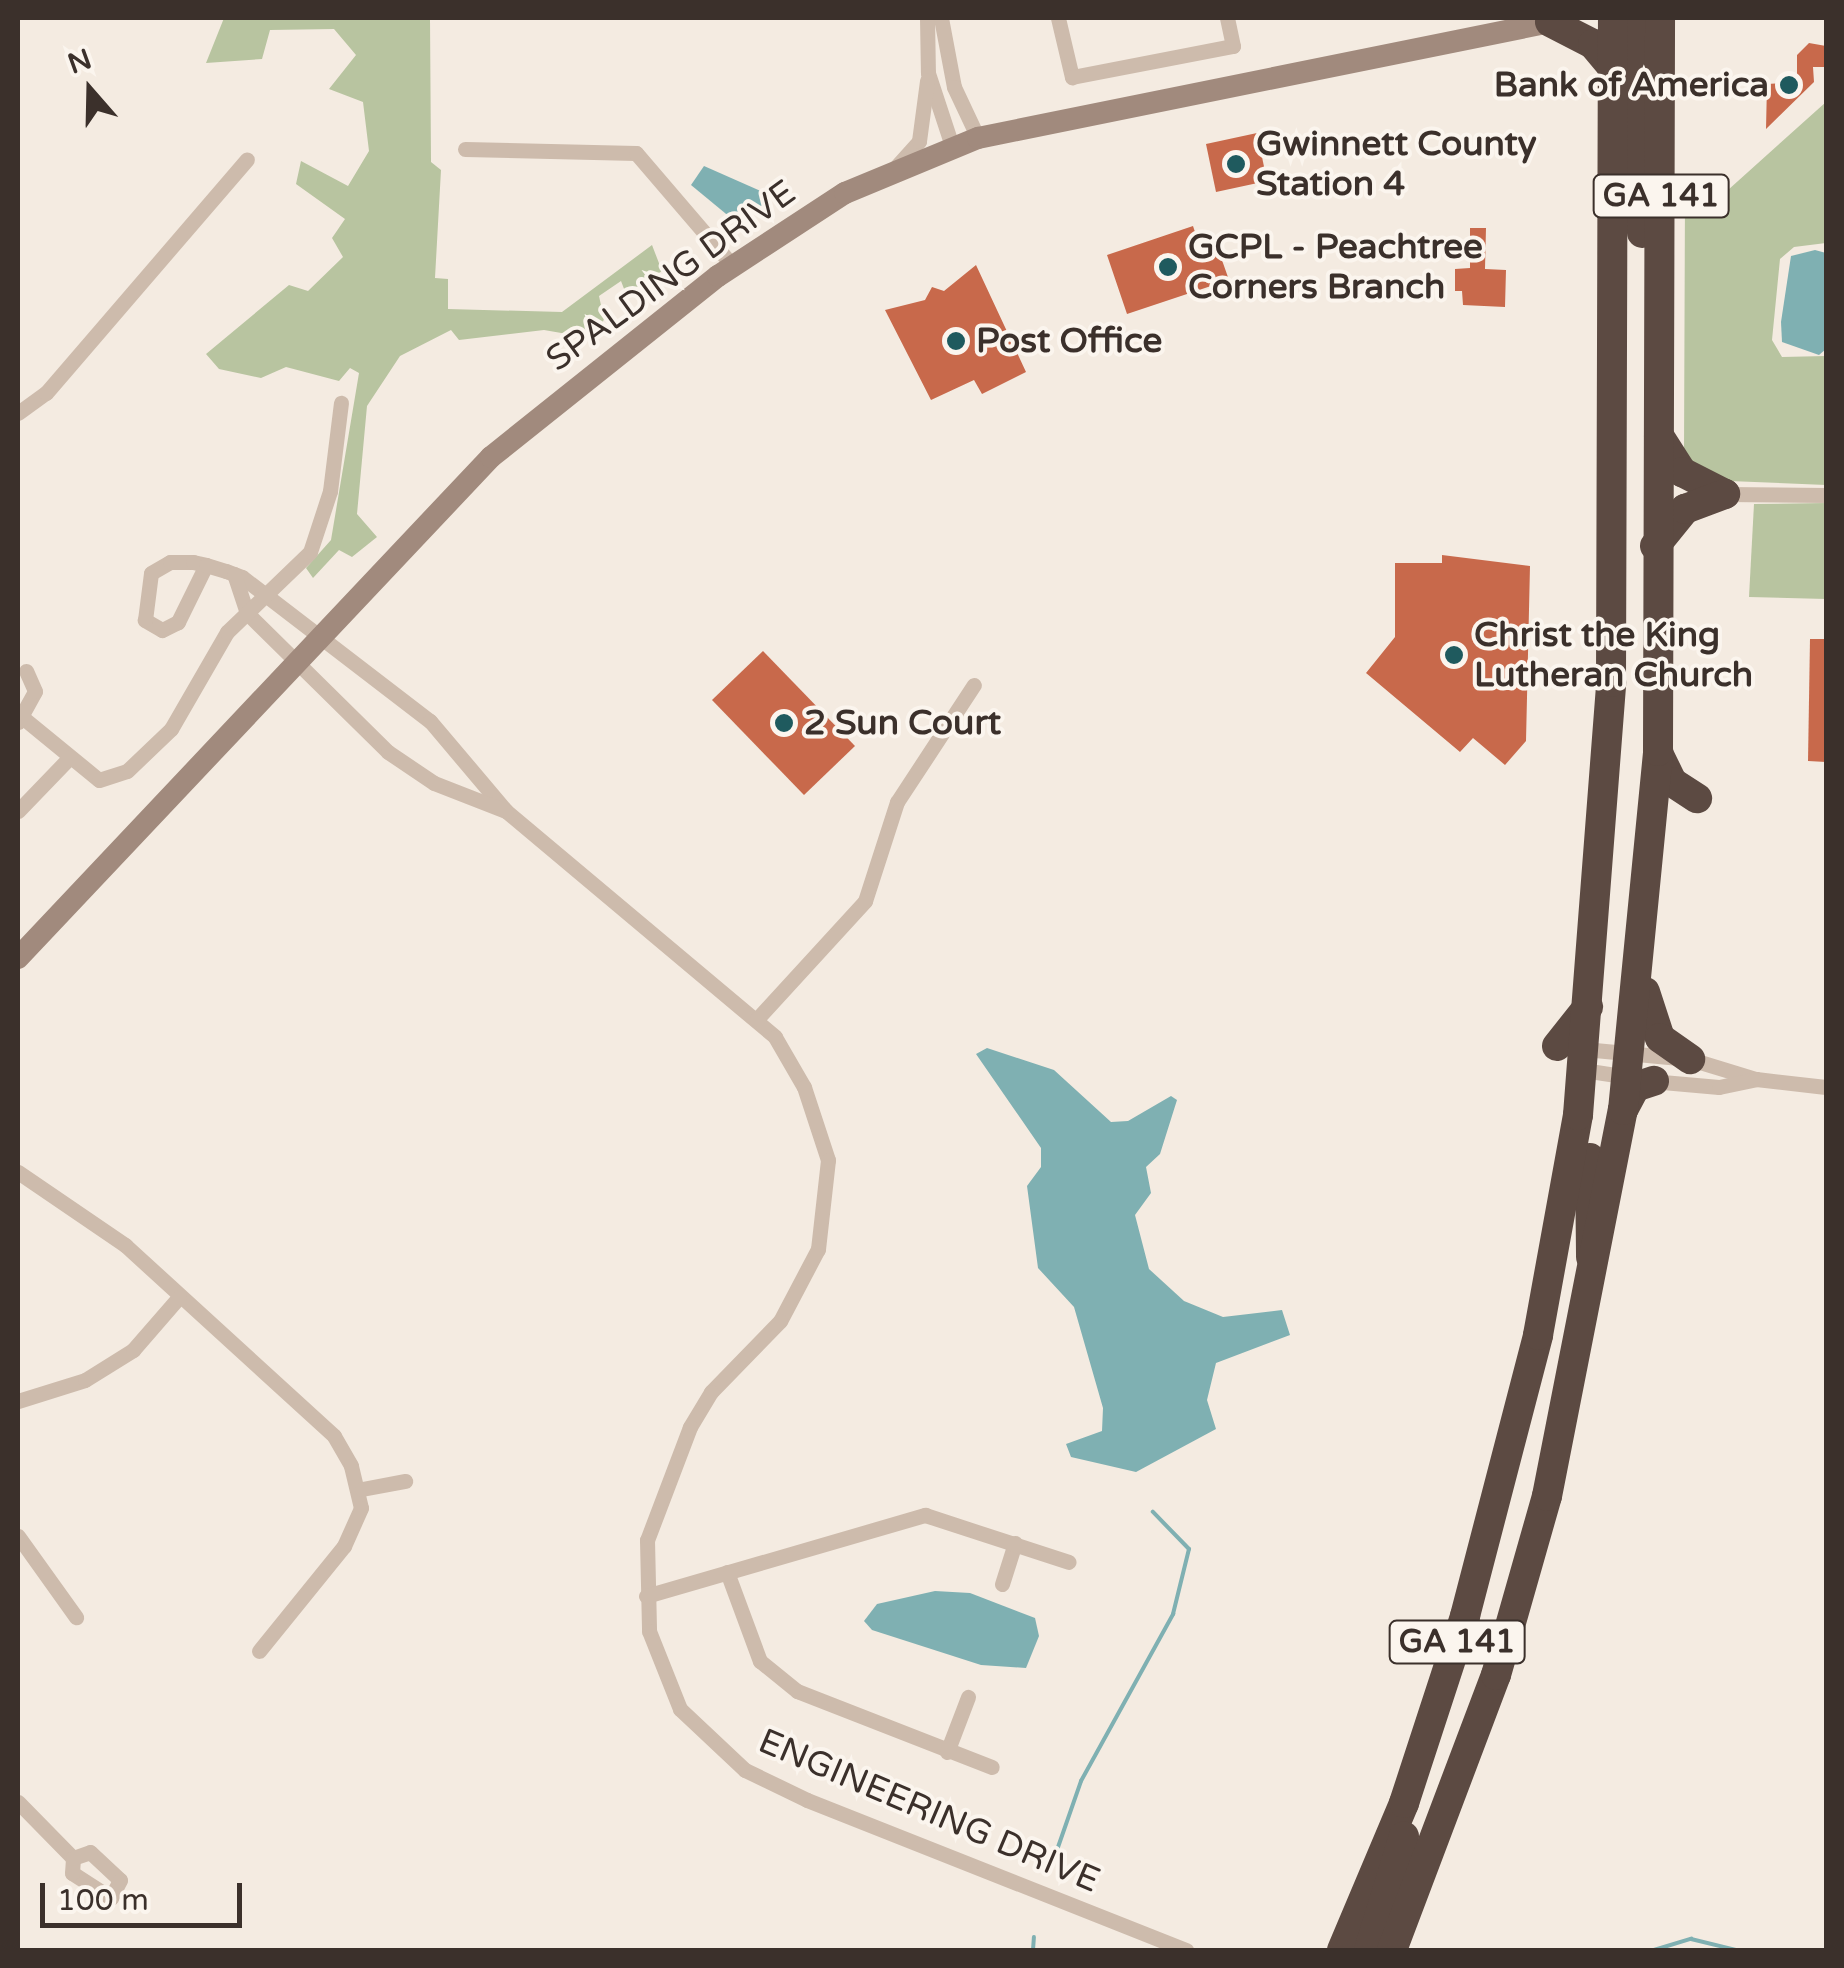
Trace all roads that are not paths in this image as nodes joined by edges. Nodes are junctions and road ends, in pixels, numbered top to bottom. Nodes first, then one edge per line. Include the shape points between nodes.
1 (928, 18) edge
2 (941, 18) edge
3 (1058, 18) edge
4 (1227, 18) edge
5 (1612, 18) edge
6 (1636, 18) edge
7 (1660, 18) edge
8 (1561, 20) edge
9 (1613, 68) junction
10 (928, 72) junction
11 (978, 138) junction
12 (952, 146) junction
13 (466, 148) dead end
14 (247, 159) dead end
15 (895, 168) junction
16 (733, 266) junction
17 (1659, 374) junction
18 (341, 402) dead end
19 (18, 413) edge
20 (1658, 430) junction
21 (1725, 494) junction
22 (1826, 495) edge
23 (1655, 546) junction
24 (206, 565) junction
25 (234, 574) junction
26 (265, 594) junction
27 (247, 612) junction
28 (316, 640) junction
29 (295, 664) junction
30 (26, 672) dead end
31 (974, 685) dead end
32 (20, 720) edge
33 (69, 758) junction
34 (18, 811) edge
35 (506, 812) junction
36 (1604, 849) junction
37 (1644, 954) junction
38 (18, 958) edge
39 (756, 1019) junction
40 (1690, 1058) junction
41 (1605, 1062) junction
42 (1756, 1079) junction
43 (1826, 1087) edge
44 (18, 1172) edge
45 (1594, 1270) junction
46 (179, 1298) junction
47 (18, 1401) edge
48 (405, 1480) dead end
49 (362, 1489) junction
50 (18, 1536) edge
51 (1015, 1542) junction
52 (1068, 1562) dead end
53 (726, 1572) junction
54 (1002, 1584) dead end
55 (646, 1596) junction
56 (76, 1617) dead end
57 (259, 1651) dead end
58 (968, 1697) dead end
59 (948, 1752) junction
60 (992, 1767) dead end
61 (18, 1802) edge
62 (1404, 1803) junction
63 (73, 1858) dead end
64 (1186, 1950) edge
65 (1202, 1950) edge
66 (1342, 1950) edge
67 (1369, 1950) edge
68 (1392, 1950) edge

1 - 10 street
2 - 11 street via 954,87
3 - 4 street via 1072,77 1232,46
5 - 9 highway, GA 141
6 - 17 highway via 1644,277
7 - 17 highway, GA 141
8 - 9 highway
8 - 11 main road, SPALDING DRIVE
9 - 36 highway, GA 141
10 - 12 street
10 - 15 street via 919,141
11 - 12 main road, SPALDING DRIVE
12 - 15 main road, SPALDING DRIVE
13 - 16 street via 636,153
14 - 19 street via 46,394
15 - 16 main road, SPALDING DRIVE
16 - 28 main road, SPALDING DRIVE via 491,457
17 - 20 highway, GA 141
18 - 26 street via 330,491 310,552
20 - 21 highway via 1682,472
20 - 23 highway, GA 141
21 - 22 street
21 - 23 highway via 1684,509
23 - 37 highway, GA 141 via 1658,751 1672,782 1697,798 1670,811 1654,836
24 - 24 street via 170,562 151,573 145,620 162,630 178,622
24 - 25 street, ENGINEERING DRIVE
25 - 26 street, ENGINEERING DRIVE
25 - 27 street
26 - 27 street
26 - 28 street, ENGINEERING DRIVE
27 - 29 street, ENGINEERING DRIVE
27 - 33 street via 215,646 171,729 127,772 100,780
28 - 29 main road, SPALDING DRIVE
28 - 35 street, ENGINEERING DRIVE via 430,721
29 - 35 street, ENGINEERING DRIVE via 388,752 434,784
29 - 38 main road, SPALDING DRIVE
30 - 32 street via 35,691
31 - 39 street via 897,802 865,901
32 - 33 street
33 - 34 street
35 - 39 street, ENGINEERING DRIVE
36 - 41 highway via 1616,925
36 - 41 highway, GA 141 via 1589,1004
37 - 40 highway via 1650,1024
37 - 41 highway, GA 141
39 - 55 street, ENGINEERING DRIVE via 792,1063 819,1125 828,1160 824,1225 812,1267 780,1321 711,1392 684,1441 647,1540
40 - 41 street
40 - 42 street
41 - 42 street via 1719,1086
41 - 45 highway via 1586,1190
41 - 45 highway, GA 141 via 1635,1086 1623,1110
41 - 62 highway, GA 141 via 1465,1616
42 - 43 street
44 - 46 street via 125,1245
45 - 68 highway, GA 141 via 1569,1406 1508,1636
46 - 47 street via 133,1350 85,1380
46 - 49 street via 334,1436
48 - 49 street
49 - 57 street via 344,1546
50 - 56 street
51 - 52 street
51 - 53 street via 925,1515
51 - 54 street
53 - 55 street
53 - 59 street via 760,1662 842,1713
55 - 64 street, ENGINEERING DRIVE via 649,1631 680,1709 745,1770
58 - 59 street
59 - 60 street
61 - 63 street
62 - 66 highway, GA 141
62 - 67 highway via 1404,1838
64 - 65 street, ENGINEERING DRIVE

